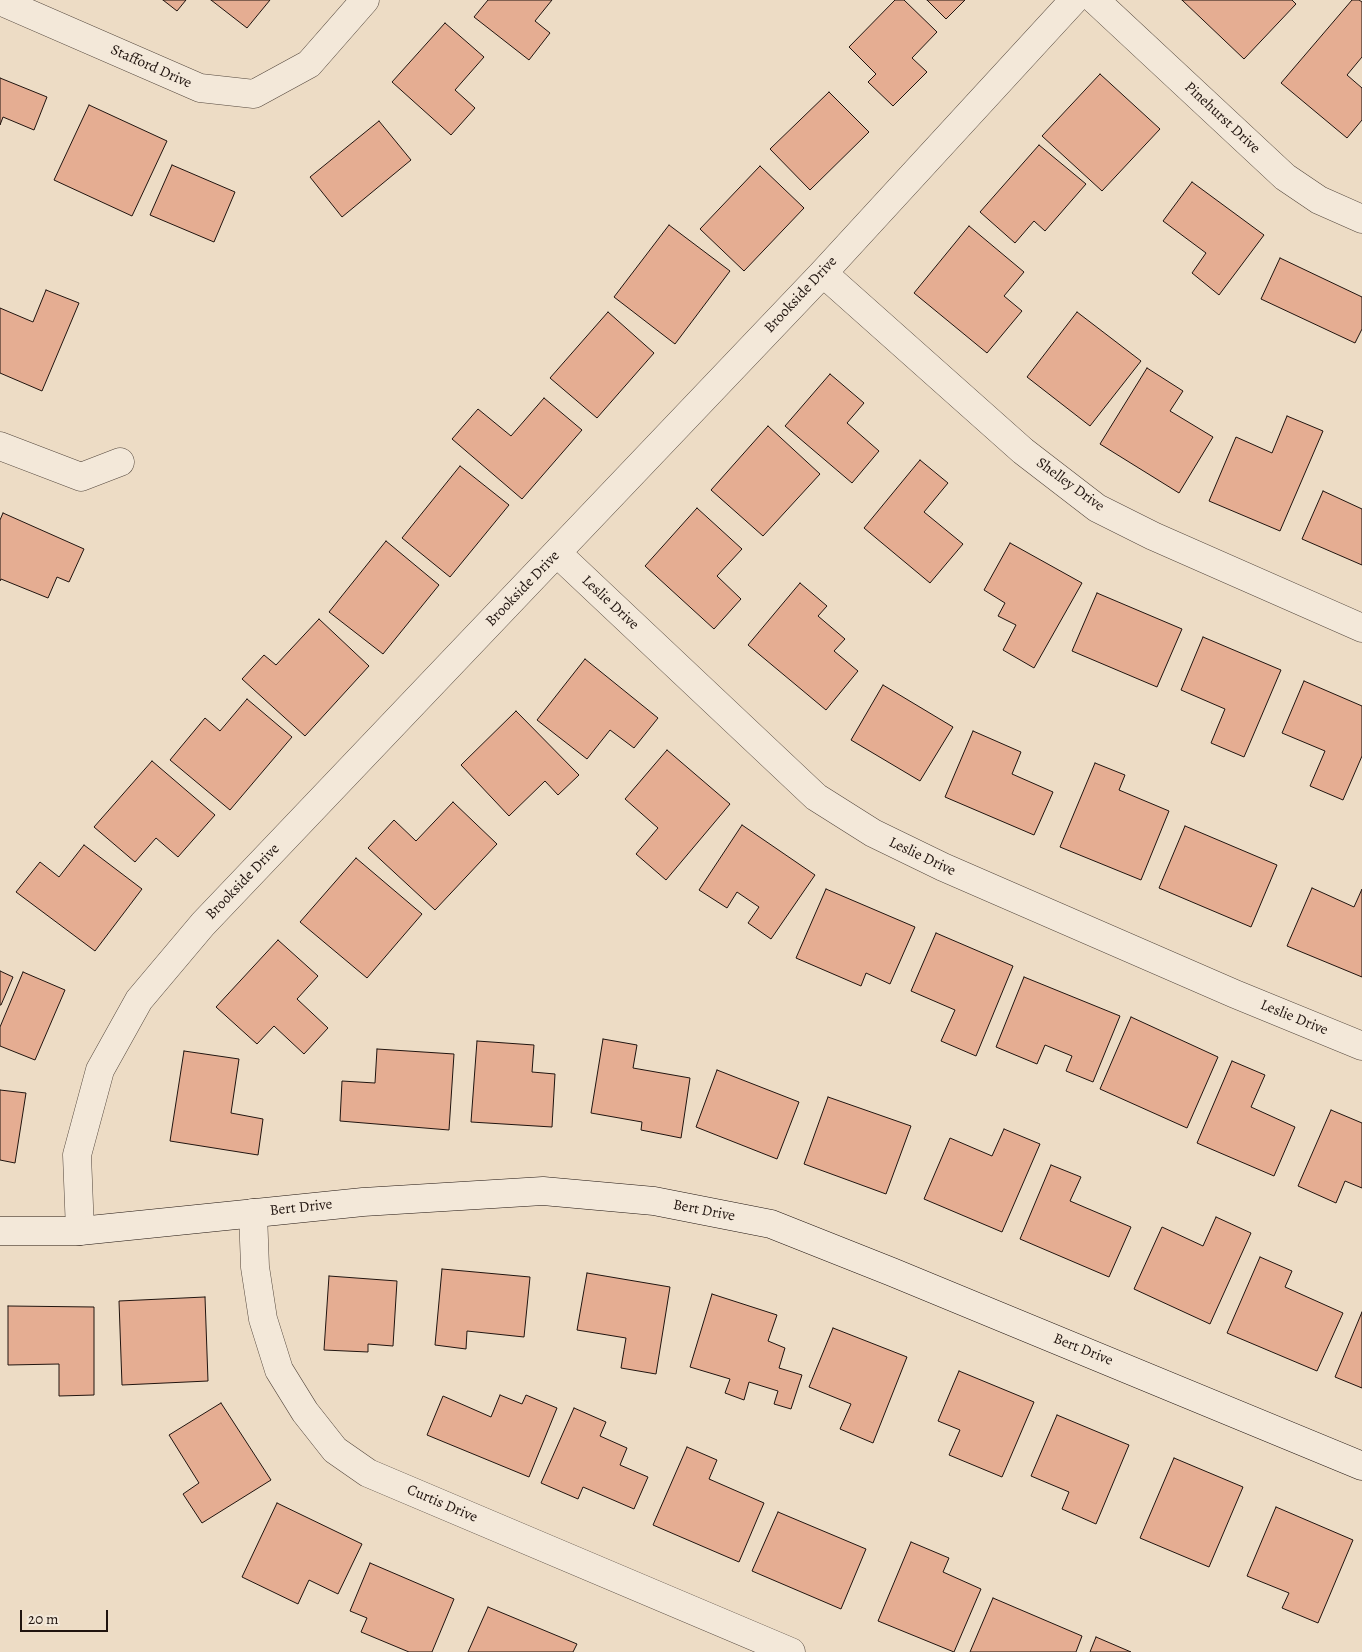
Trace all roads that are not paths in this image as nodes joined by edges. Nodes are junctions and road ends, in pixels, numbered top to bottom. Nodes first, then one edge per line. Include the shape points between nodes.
1 (365, 0) edge
2 (1074, 0) edge
3 (1095, 0) edge
4 (0, 1) edge
5 (1362, 219) edge
6 (823, 273) junction
7 (0, 446) edge
8 (120, 462) dead end
9 (556, 553) junction
10 (1362, 628) edge
11 (1362, 1046) edge
12 (253, 1213) junction
13 (0, 1230) edge
14 (80, 1231) junction
15 (1362, 1466) edge
16 (791, 1652) edge

1 - 4 street, Stafford Drive via 309,64 254,94 200,88
2 - 6 street, Brookside Drive
3 - 5 street, Pinehurst Drive via 1285,177 1319,200
6 - 9 street, Brookside Drive
6 - 10 street, Shelley Drive via 1023,451 1097,508
7 - 8 street via 81,477
9 - 11 street, Leslie Drive via 816,797 873,834 1207,982
9 - 14 street, Brookside Drive via 203,924 139,1000 100,1070 77,1155
12 - 14 street, Bert Drive
12 - 15 street, Bert Drive via 363,1202 543,1191 654,1201 772,1224
12 - 16 street, Curtis Drive via 263,1319 279,1370 305,1412 335,1450 368,1473
13 - 14 street, Bert Drive

